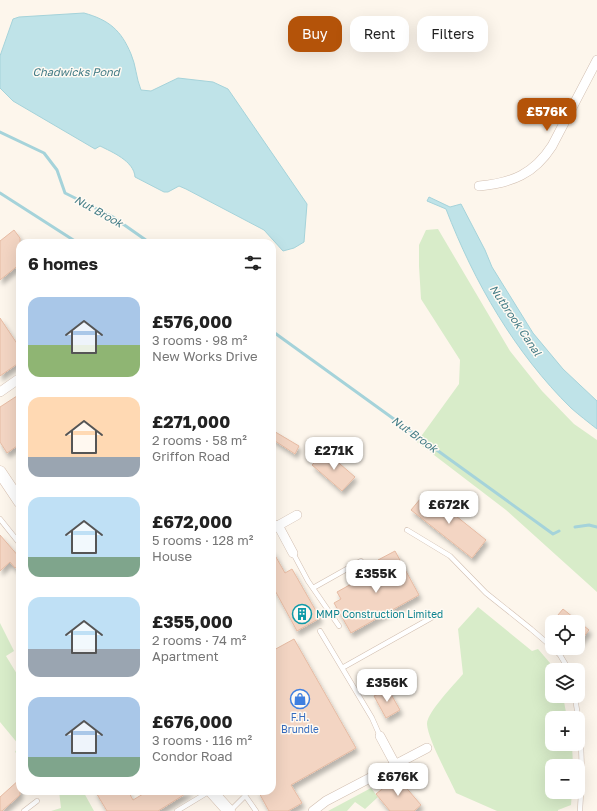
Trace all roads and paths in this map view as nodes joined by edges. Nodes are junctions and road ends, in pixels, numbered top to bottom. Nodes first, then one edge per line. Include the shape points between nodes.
1 (597, 60) edge
2 (479, 186) dead end
3 (16, 381) edge
4 (0, 392) edge
5 (1, 476) edge
6 (16, 497) edge
7 (297, 515) dead end
8 (0, 519) edge
9 (276, 526) edge
10 (276, 528) edge
11 (407, 530) dead end
12 (16, 539) edge
13 (293, 553) joint
14 (360, 561) dead end
15 (312, 588) junction
16 (431, 618) dead end
17 (339, 626) dead end
18 (320, 631) dead end
19 (545, 642) edge
20 (342, 668) junction
21 (380, 736) joint
22 (427, 748) dead end
23 (581, 751) edge
24 (395, 764) junction
25 (204, 795) edge
26 (215, 795) edge
27 (241, 795) edge
28 (244, 795) edge
29 (37, 801) dead end
30 (24, 811) edge
31 (177, 811) edge
32 (229, 811) edge
33 (256, 811) edge
34 (313, 811) edge
35 (580, 811) edge

1 - 2 street via 544,158 520,176 492,185
3 - 4 street
5 - 6 street
7 - 9 street
8 - 12 lane
10 - 13 street
11 - 19 lane via 450,556 486,593
13 - 15 lane
14 - 15 lane
15 - 17 lane
16 - 20 lane
18 - 20 lane
20 - 21 lane
21 - 24 street
22 - 24 street
23 - 35 lane
24 - 34 street via 326,801
25 - 31 lane
26 - 32 street
27 - 32 lane
28 - 33 lane
29 - 30 lane

